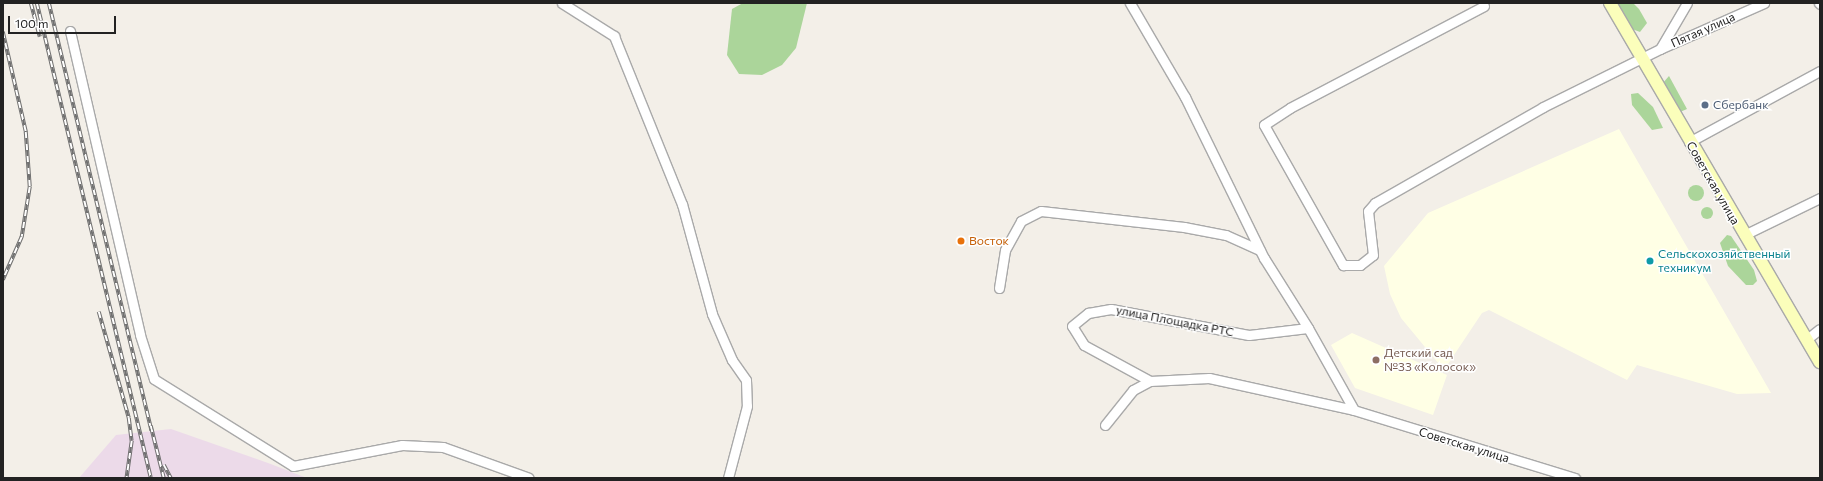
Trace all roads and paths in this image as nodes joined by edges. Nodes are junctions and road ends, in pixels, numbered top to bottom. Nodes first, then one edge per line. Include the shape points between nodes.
1 (562, 3) edge
2 (1130, 3) edge
3 (1610, 3) edge
4 (1687, 3) edge
5 (1764, 3) edge
6 (1484, 6) dead end
7 (70, 31) dead end
8 (1660, 49) junction
9 (1642, 58) junction
10 (1820, 71) edge
11 (1689, 142) junction
12 (1820, 198) edge
13 (1744, 235) junction
14 (1260, 250) junction
15 (1000, 288) dead end
16 (1308, 328) junction
17 (1820, 329) edge
18 (1807, 339) junction
19 (1820, 362) edge
20 (1150, 381) junction
21 (1354, 410) junction
22 (1105, 425) dead end
23 (529, 478) edge
24 (728, 478) edge
25 (1576, 478) edge

1 - 24 street via 614,36 682,204 712,314 732,360 746,380 748,406
2 - 14 street via 1185,97
3 - 9 main road, Советская улица
4 - 8 street
5 - 8 street, Пятая улица
6 - 9 street, Пятая улица via 1290,108 1264,125 1343,265 1360,265 1373,254 1368,211 1375,203 1544,107
7 - 23 street via 140,335 154,379 292,466 402,445 442,447
8 - 9 street, Пятая улица
9 - 11 main road, Советская улица
10 - 11 street
11 - 13 main road, Советская улица
12 - 13 street
13 - 18 main road, Советская улица
14 - 15 street via 1226,235 1184,227 1041,211 1021,221 1004,250
14 - 16 street
16 - 20 street, улица Площадка РТС via 1249,335 1111,309 1088,313 1072,326 1084,345
16 - 21 street
17 - 18 street
18 - 19 main road, Советская улица
20 - 21 street via 1209,378
20 - 22 street via 1133,390
21 - 25 street, Советская улица

